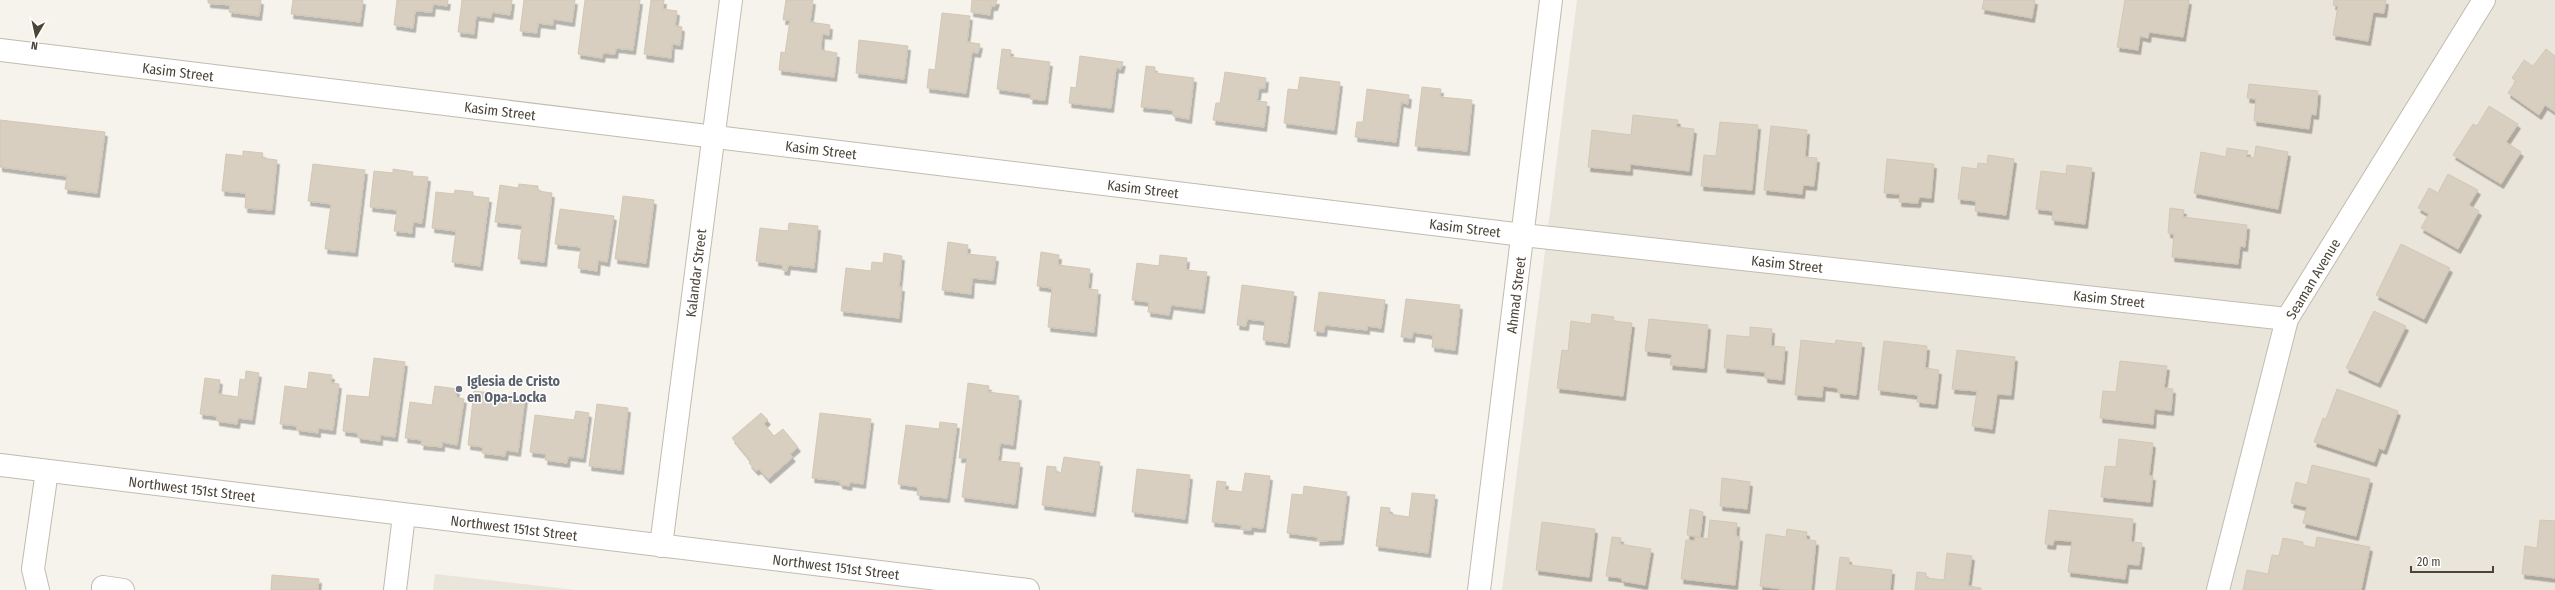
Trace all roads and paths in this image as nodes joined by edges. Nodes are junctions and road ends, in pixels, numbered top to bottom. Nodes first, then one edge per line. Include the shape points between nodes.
1 (731, 0) edge
2 (1551, 0) edge
3 (2484, 0) edge
4 (0, 50) edge
5 (714, 136) junction
6 (1523, 235) junction
7 (2287, 319) junction
8 (0, 465) edge
9 (47, 471) junction
10 (404, 515) junction
11 (661, 546) junction
12 (38, 590) edge
13 (103, 590) edge
14 (123, 590) edge
15 (395, 590) edge
16 (1028, 590) edge
17 (1479, 590) edge
18 (2218, 590) edge

1 - 5 street, Kalandar Street
2 - 6 street, Ahmad Street
3 - 7 street, Seaman Avenue
4 - 5 street, Kasim Street
5 - 6 street, Kasim Street
5 - 11 street, Kalandar Street
6 - 7 street, Kasim Street
6 - 17 street, Ahmad Street
7 - 18 street, Seaman Avenue
8 - 9 street, Northwest 151st Street
9 - 10 street, Northwest 151st Street
9 - 12 street via 33,569
10 - 11 street, Northwest 151st Street
10 - 15 street
11 - 16 street, Northwest 151st Street
13 - 14 street via 103,587

